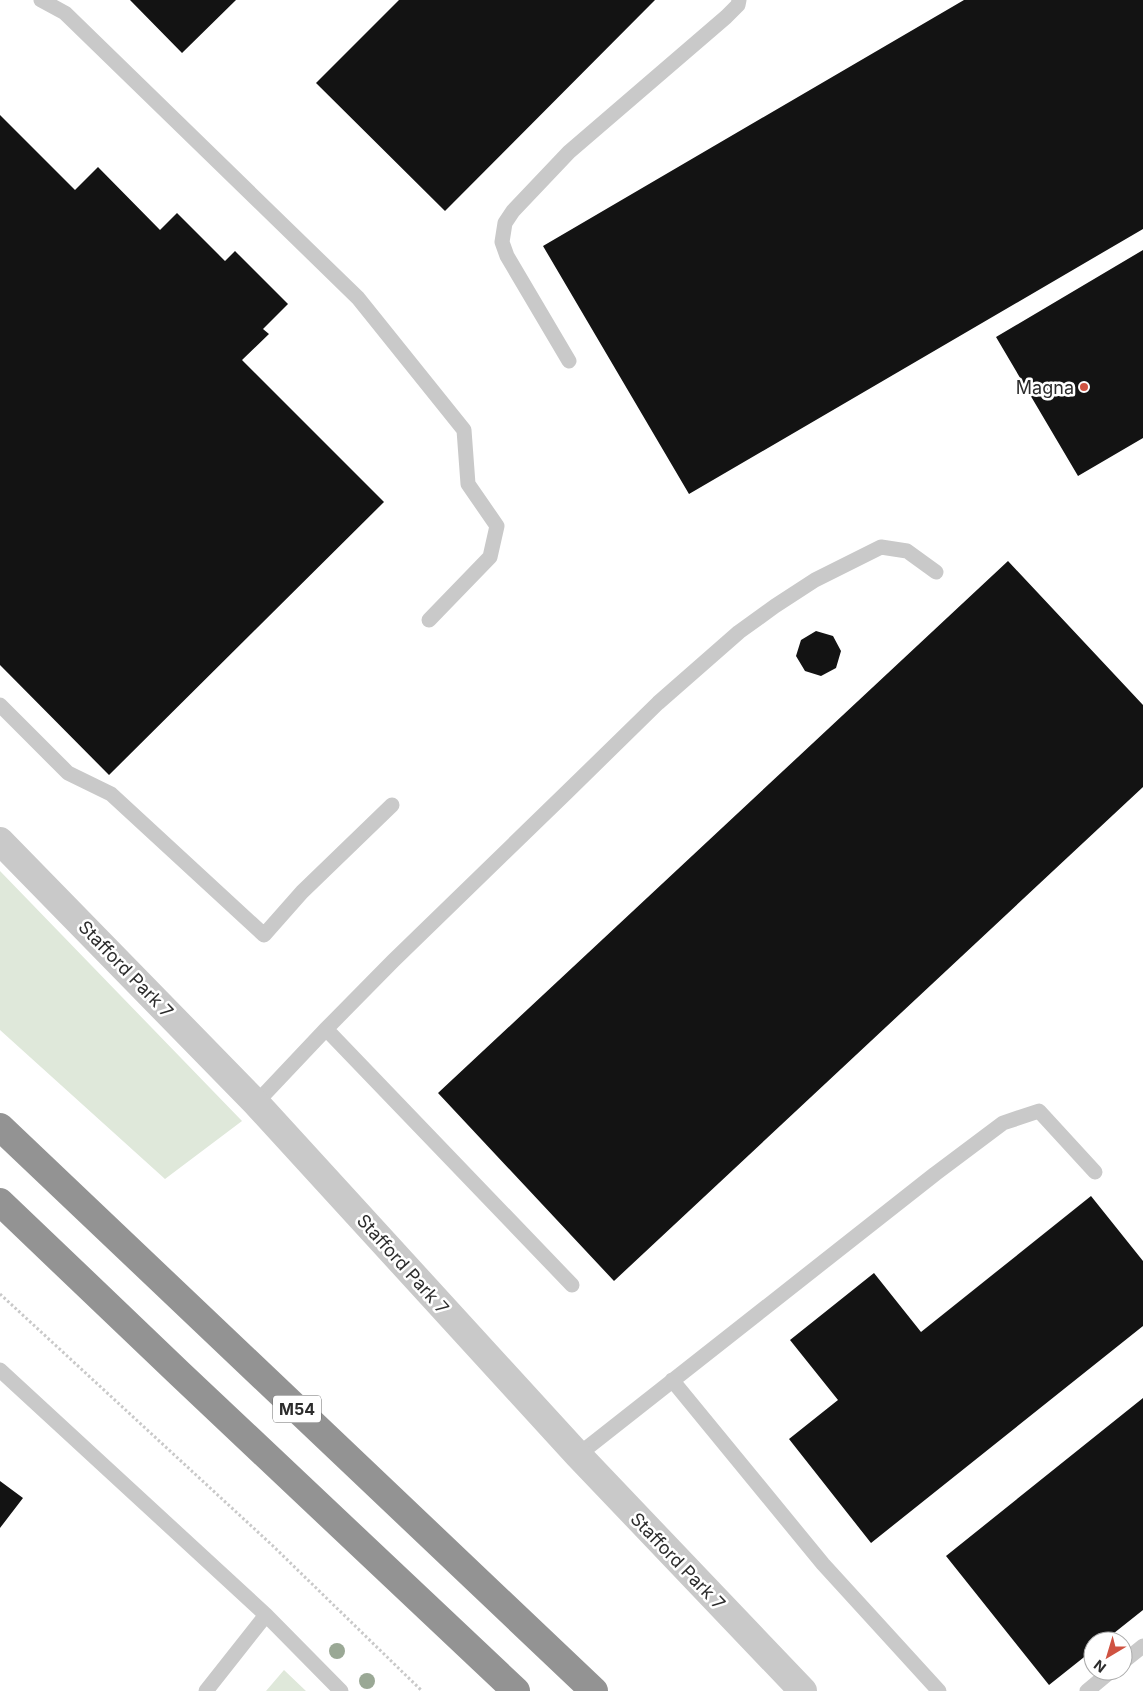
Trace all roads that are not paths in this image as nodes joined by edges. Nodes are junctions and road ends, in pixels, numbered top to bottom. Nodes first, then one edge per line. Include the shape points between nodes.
1 (40, 0) edge
2 (739, 0) edge
3 (569, 361) dead end
4 (936, 572) dead end
5 (429, 620) dead end
6 (0, 705) edge
7 (392, 805) dead end
8 (0, 841) edge
9 (326, 1029) junction
10 (256, 1103) junction
11 (0, 1127) edge
12 (1096, 1172) dead end
13 (0, 1202) edge
14 (572, 1285) dead end
15 (0, 1370) edge
16 (672, 1380) junction
17 (578, 1456) junction
18 (266, 1615) junction
19 (1143, 1646) edge
20 (1133, 1654) edge
21 (1100, 1681) edge
22 (206, 1691) edge
23 (341, 1691) edge
24 (516, 1691) edge
25 (594, 1691) edge
26 (803, 1691) edge
27 (939, 1691) edge
28 (1087, 1691) edge

1 - 5 lane via 65,14 358,298 464,430 468,484 497,526 490,557
2 - 3 lane via 726,16 569,152 505,223 502,242 507,256
4 - 9 lane via 907,551 881,547 815,580 739,632 658,703
6 - 7 lane via 68,773 111,794 264,935 302,892
8 - 10 street, Stafford Park 7
9 - 10 lane
9 - 14 lane
10 - 17 street, Stafford Park 7
11 - 25 highway, M54
12 - 16 lane via 1039,1111 1003,1123
13 - 24 highway
15 - 18 lane
16 - 17 lane
16 - 27 lane via 823,1564
17 - 26 street, Stafford Park 7
18 - 22 lane
18 - 23 lane
19 - 20 lane
21 - 28 lane

